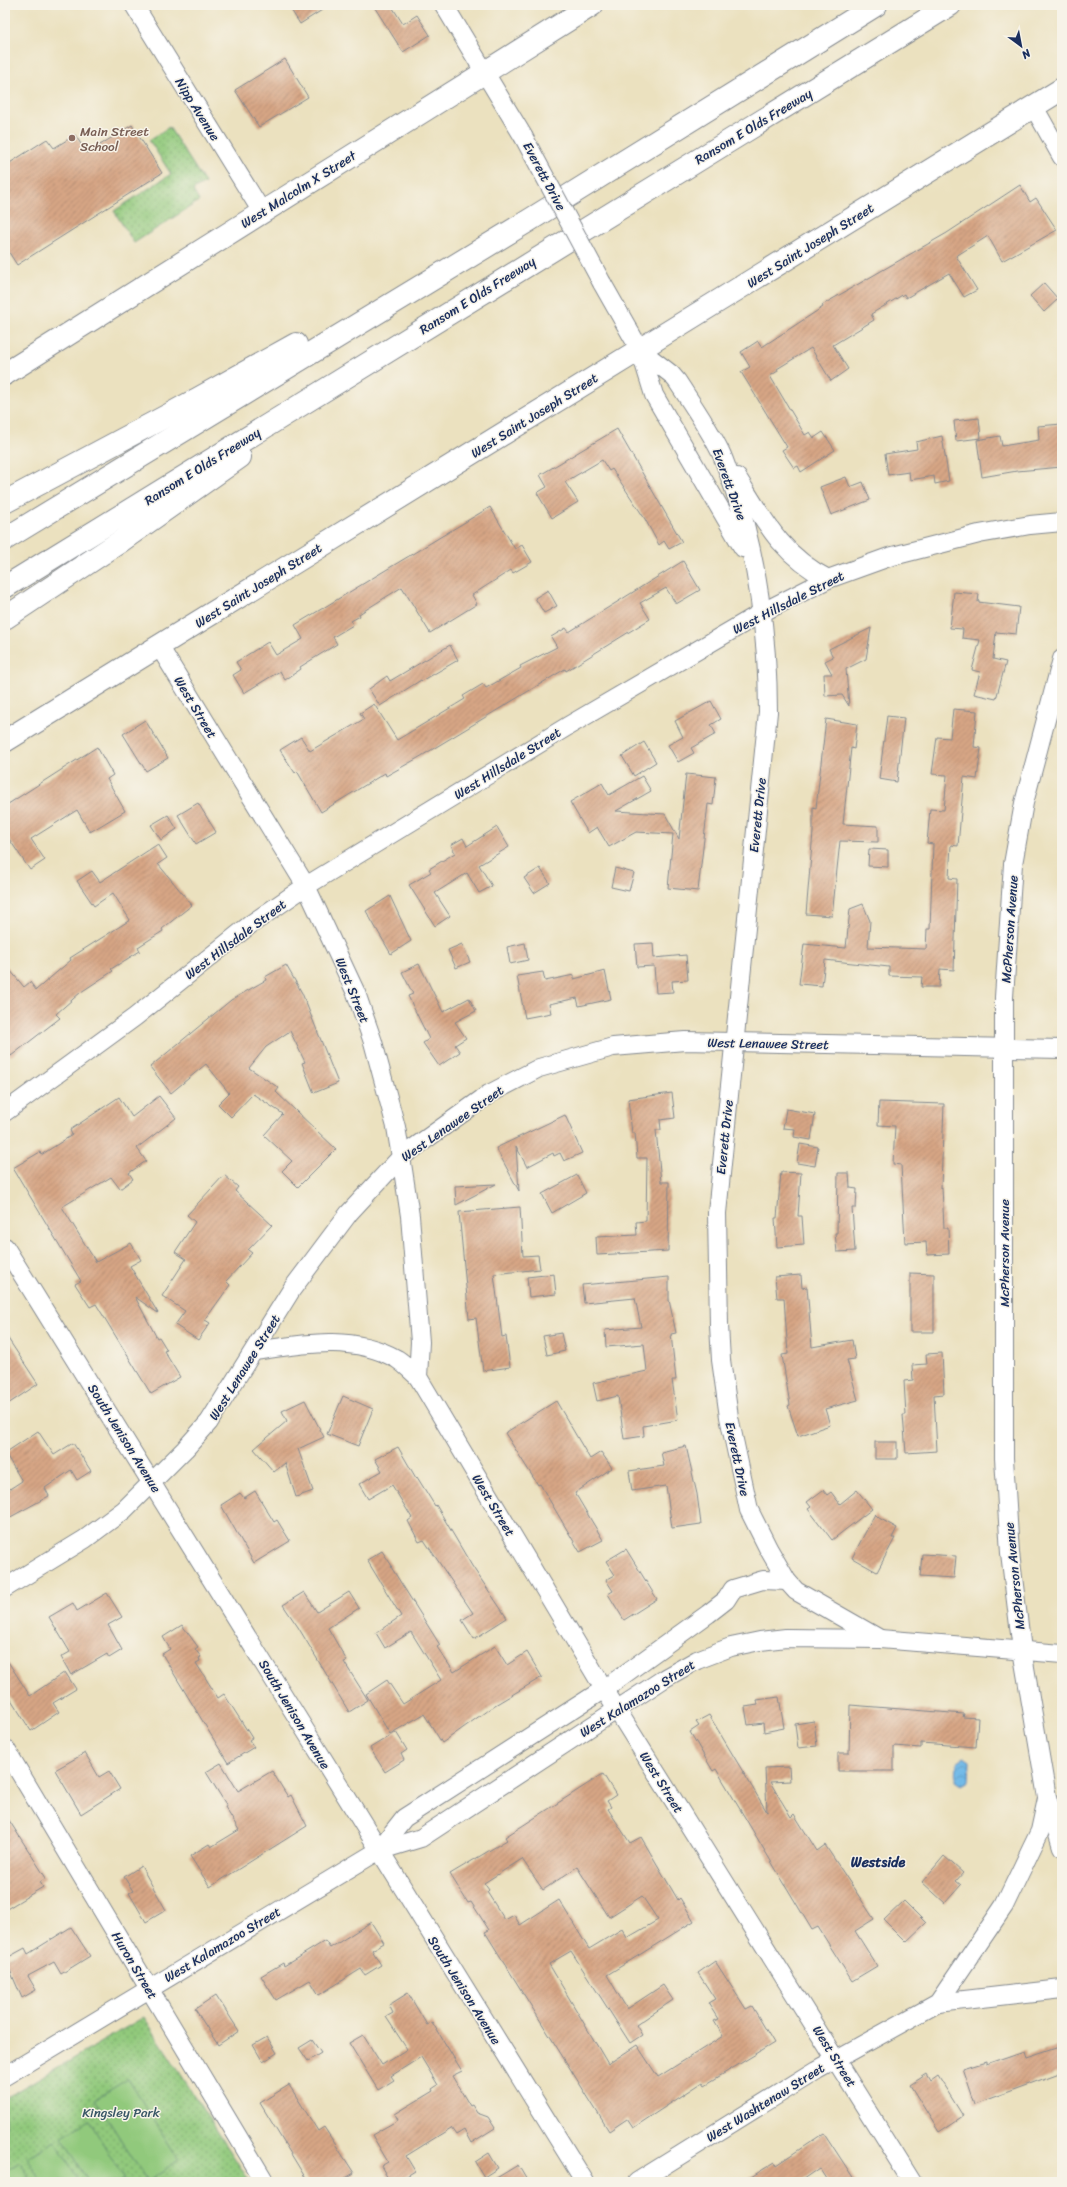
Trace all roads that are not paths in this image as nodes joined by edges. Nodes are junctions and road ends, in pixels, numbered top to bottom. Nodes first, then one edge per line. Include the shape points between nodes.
1 (134, 5) edge
2 (444, 5) edge
3 (592, 5) edge
4 (876, 5) edge
5 (950, 5) edge
6 (485, 72) junction
7 (1062, 89) edge
8 (1034, 106) junction
9 (1062, 157) edge
10 (262, 212) junction
11 (516, 228) junction
12 (417, 332) junction
13 (640, 350) junction
14 (5, 374) edge
15 (721, 452) junction
16 (5, 502) edge
17 (1062, 522) edge
18 (5, 539) edge
19 (754, 573) junction
20 (828, 580) junction
21 (5, 587) edge
22 (761, 613) junction
23 (5, 618) edge
24 (159, 646) junction
25 (1062, 659) edge
26 (5, 741) edge
27 (306, 886) junction
28 (733, 1043) junction
29 (1005, 1047) junction
30 (1062, 1048) edge
31 (5, 1112) edge
32 (401, 1157) junction
33 (5, 1247) edge
34 (255, 1351) junction
35 (418, 1377) junction
36 (153, 1482) junction
37 (788, 1581) junction
38 (5, 1588) edge
39 (880, 1639) junction
40 (1022, 1650) junction
41 (1062, 1654) edge
42 (604, 1689) junction
43 (616, 1709) junction
44 (5, 1748) edge
45 (1048, 1798) junction
46 (1062, 1847) edge
47 (378, 1851) junction
48 (149, 1988) junction
49 (1062, 1989) edge
50 (938, 2003) junction
51 (836, 2058) junction
52 (5, 2076) edge
53 (265, 2182) edge
54 (585, 2182) edge
55 (637, 2182) edge
56 (912, 2182) edge

1 - 10 street, Nipp Avenue
2 - 6 street, Everett Drive
3 - 6 main road, West Malcolm X Street
4 - 11 main road
5 - 12 main road, Ransom E Olds Freeway
6 - 10 main road, West Malcolm X Street
6 - 13 street, Everett Drive, bridge via 523,136
7 - 8 main road, West Saint Joseph Street
8 - 9 street
8 - 13 main road, West Saint Joseph Street
10 - 14 main road, West Malcolm X Street
11 - 16 main road via 432,267 265,362
11 - 18 main road
12 - 21 main road, Ransom E Olds Freeway
12 - 23 main road via 179,501
13 - 15 street, Everett Drive via 677,381
13 - 19 street, Everett Drive via 654,395 734,529
13 - 24 main road, West Saint Joseph Street
15 - 19 street, Everett Drive via 739,504
15 - 20 street via 784,548 811,571
17 - 20 street, West Hillsdale Street via 979,534 889,557
19 - 22 street, Everett Drive
20 - 22 street, West Hillsdale Street
22 - 27 street, West Hillsdale Street via 568,726
22 - 28 street, Everett Drive via 768,669 768,712
24 - 26 main road, West Saint Joseph Street
24 - 27 street, West Street
25 - 29 street, McPherson Avenue via 1024,803 1013,864 1004,997
27 - 31 street, West Hillsdale Street via 251,924 135,1017
27 - 32 street, West Street via 358,1000 373,1042 396,1127
28 - 29 street, West Lenawee Street
28 - 32 street, West Lenawee Street via 685,1041 613,1047 538,1068 489,1094
28 - 37 street, Everett Drive via 716,1212 721,1360 729,1417 749,1510
29 - 30 street, West Lenawee Street
29 - 40 street, McPherson Avenue via 1004,1458 1010,1553
32 - 34 street, West Lenawee Street via 350,1213 292,1289
32 - 35 street, West Street via 410,1216 420,1334
33 - 36 street, South Jenison Avenue
34 - 35 street, West Street via 317,1342 346,1344 372,1349 398,1360
34 - 36 street, West Lenawee Street via 209,1422
35 - 42 street, West Street
36 - 38 street, West Lenawee Street via 124,1510 85,1539
36 - 47 street, South Jenison Avenue
37 - 39 street, Everett Drive via 796,1591
37 - 42 street, West Kalamazoo Street via 762,1580 733,1589 726,1600 708,1614
39 - 40 street, West Kalamazoo Street
39 - 43 street, West Kalamazoo Street via 786,1638 731,1647 697,1660
40 - 41 street, West Kalamazoo Street
40 - 45 street, McPherson Avenue
42 - 43 street, West Street
42 - 47 street, West Kalamazoo Street via 404,1818
43 - 47 street, West Kalamazoo Street via 427,1834
43 - 51 street, West Street
44 - 48 street, Huron Street
45 - 46 street, McPherson Avenue
45 - 50 street, West Washtenaw Street via 1040,1831 1004,1906
47 - 48 street, West Kalamazoo Street
47 - 54 street, South Jenison Avenue
48 - 52 street, West Kalamazoo Street
48 - 53 street, Huron Street
49 - 50 street, West Washtenaw Street
50 - 51 street, West Washtenaw Street
51 - 55 street, West Washtenaw Street
51 - 56 street, West Street

